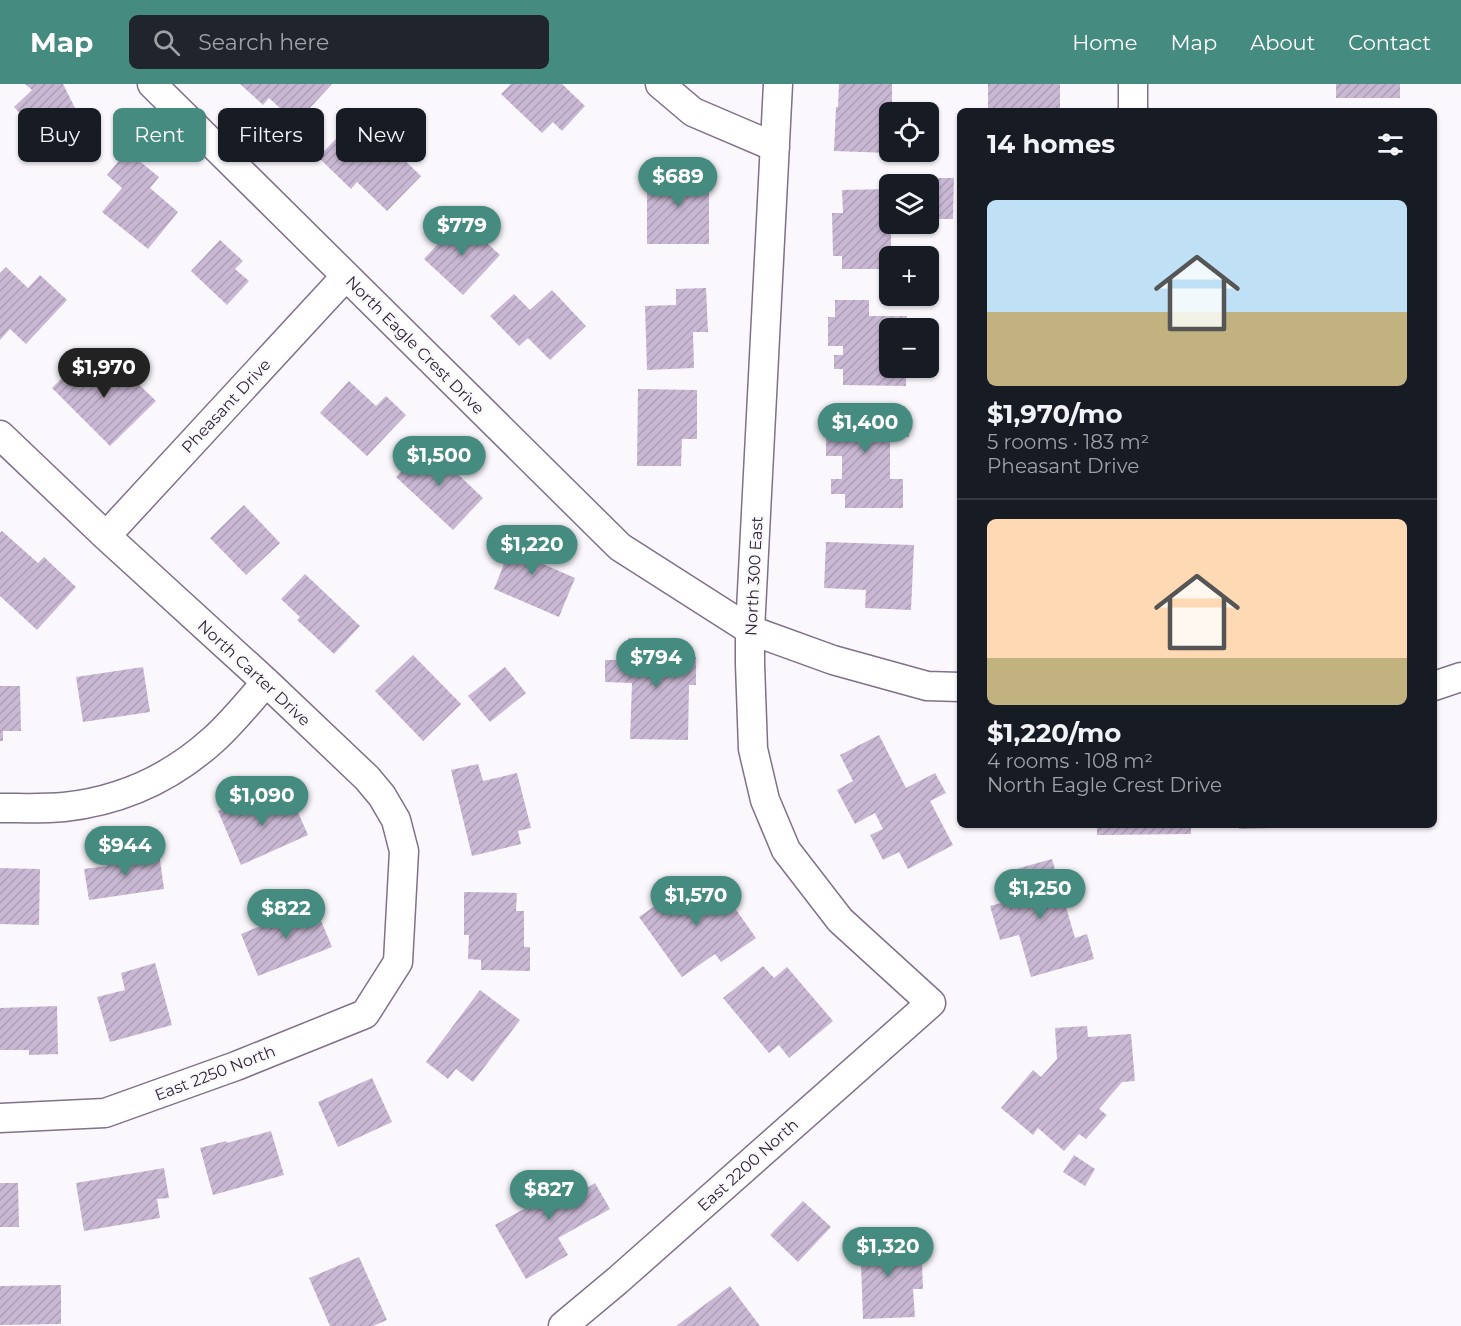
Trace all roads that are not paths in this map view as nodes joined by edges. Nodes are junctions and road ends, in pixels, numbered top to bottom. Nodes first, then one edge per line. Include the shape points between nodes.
1 (152, 84) edge
2 (660, 84) edge
3 (778, 84) edge
4 (1133, 84) edge
5 (1133, 108) edge
6 (775, 147) junction
7 (346, 276) junction
8 (0, 435) edge
9 (106, 536) junction
10 (750, 630) junction
11 (1461, 677) edge
12 (266, 682) junction
13 (1437, 685) edge
14 (957, 687) edge
15 (0, 808) edge
16 (398, 962) joint
17 (931, 1003) joint
18 (0, 1118) edge
19 (563, 1326) edge

1 - 7 street, North Eagle Crest Drive
2 - 6 street via 693,112
3 - 6 street, North 300 East
4 - 5 street
6 - 10 street, North 300 East
7 - 9 street, Pheasant Drive
7 - 10 street, North Eagle Crest Drive via 620,547
8 - 9 street, North Carter Drive
9 - 12 street, North Carter Drive
10 - 14 street, North Eagle Crest Drive via 874,672 927,686
10 - 17 street, North 300 East via 753,749 765,800 786,850 840,920
11 - 13 street
12 - 15 street via 214,739 158,780 91,803
12 - 16 street, North Carter Drive via 367,778 396,820 404,851
16 - 18 street, East 2250 North via 365,1014 236,1066 105,1113
17 - 19 street, East 2200 North

